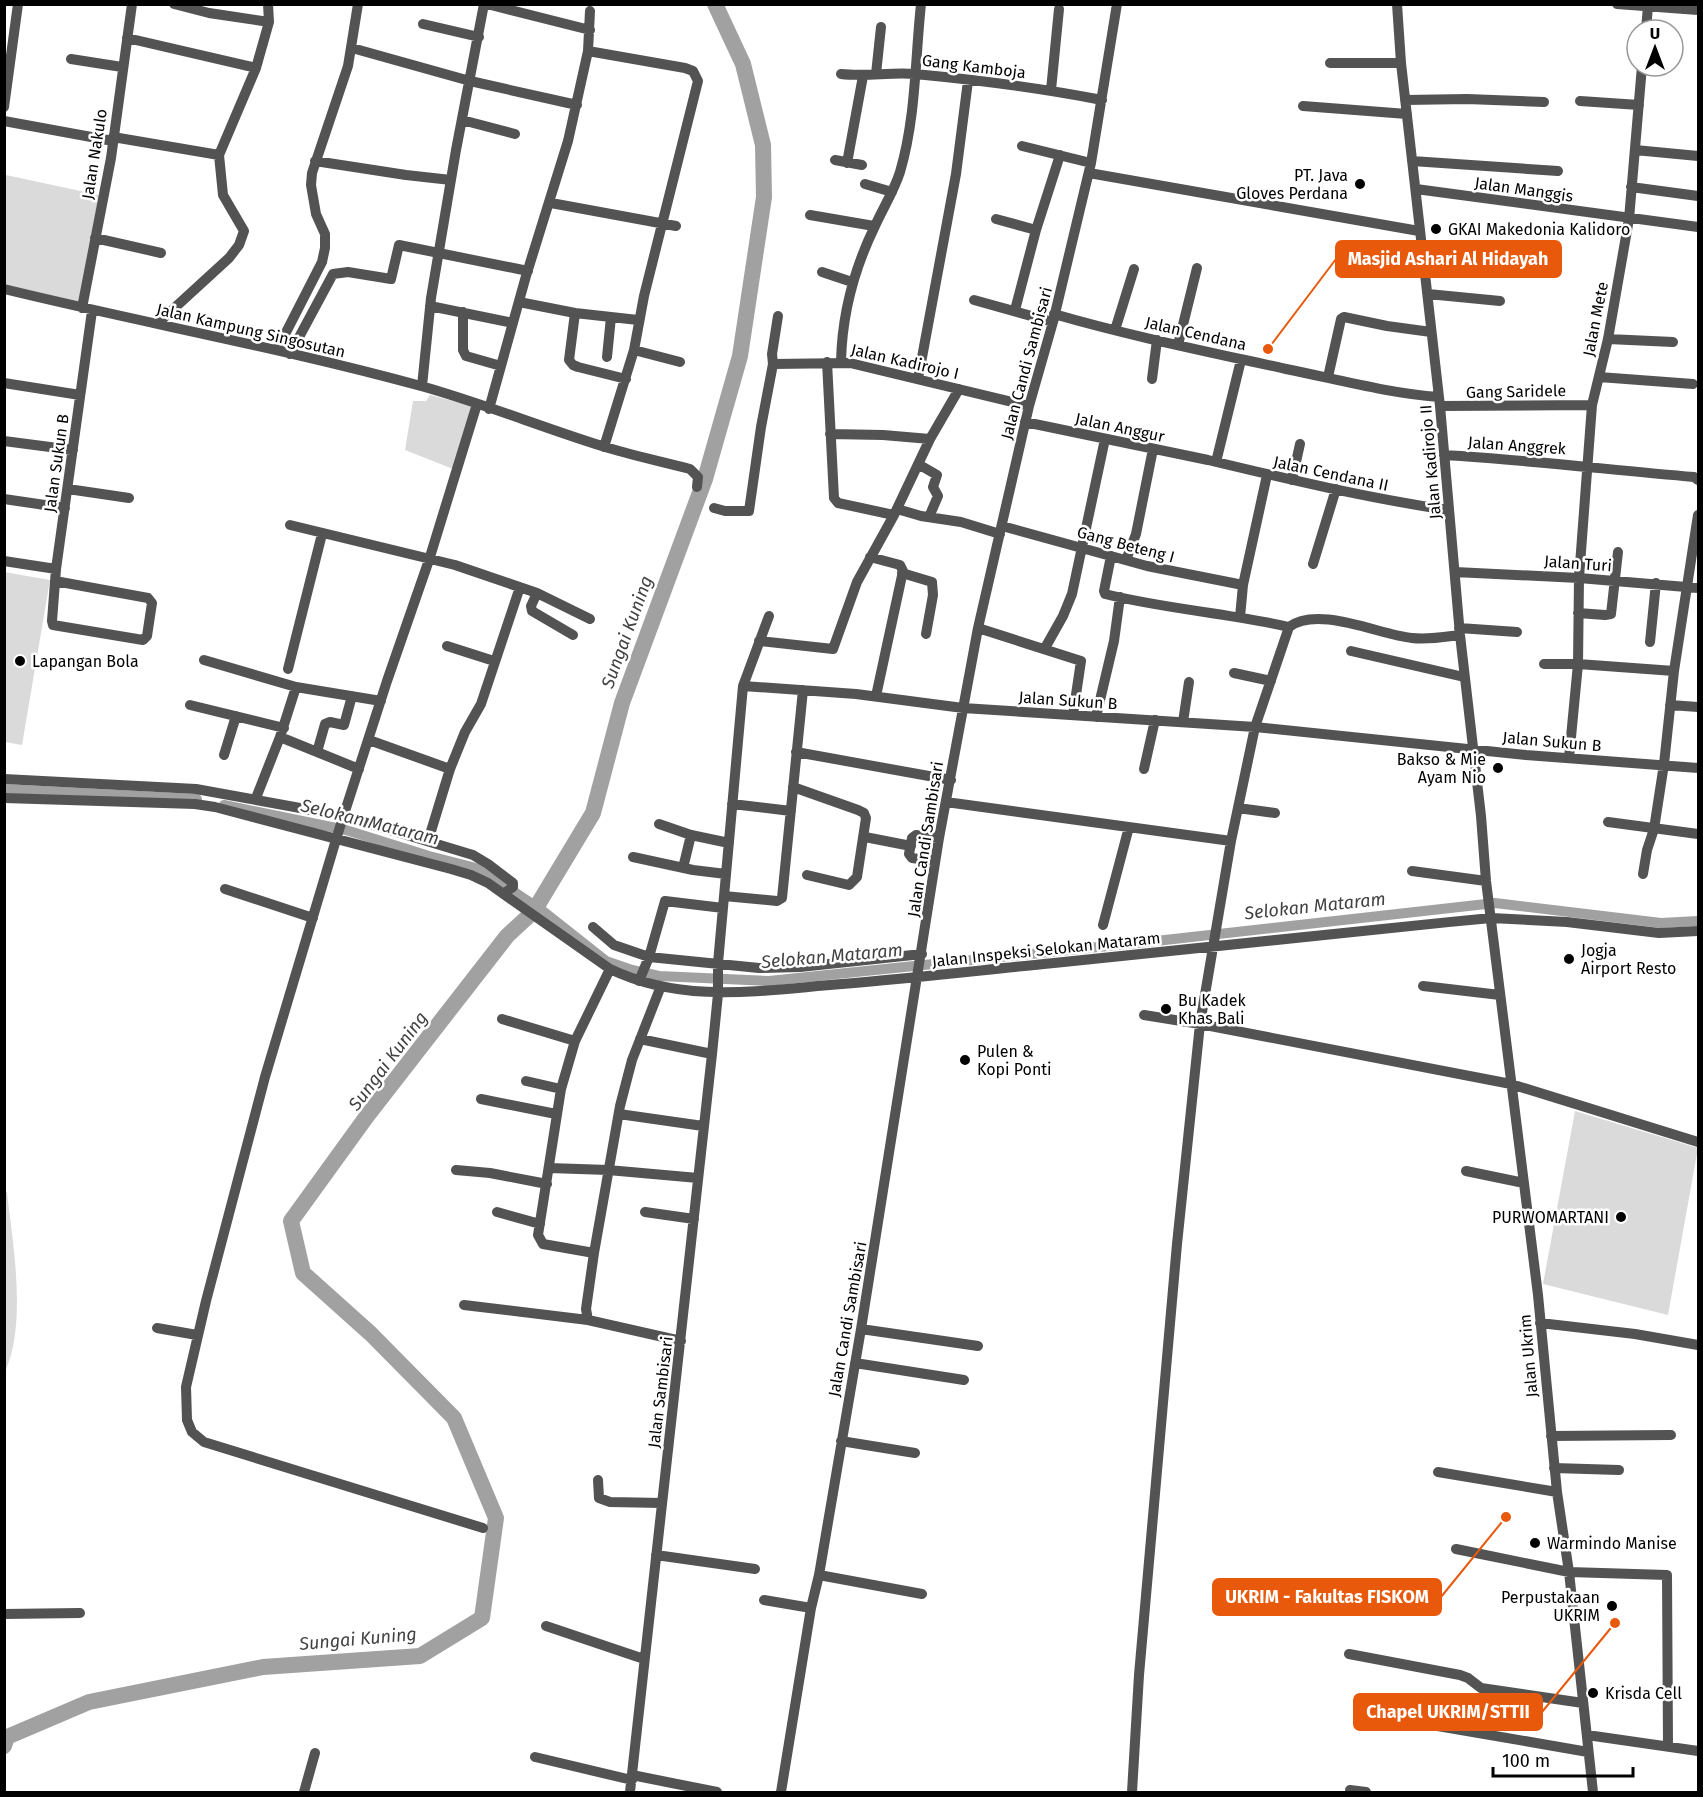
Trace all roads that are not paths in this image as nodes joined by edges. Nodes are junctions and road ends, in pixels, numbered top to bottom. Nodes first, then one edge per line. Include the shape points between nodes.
1 (18, 4) edge
2 (132, 4) edge
3 (174, 4) edge
4 (268, 4) edge
5 (358, 4) edge
6 (485, 4) edge
7 (921, 4) edge
8 (1117, 4) edge
9 (1397, 4) edge
10 (1617, 4) edge
11 (1648, 6) junction
12 (1059, 9) dead end
13 (1698, 10) edge
14 (590, 12) dead end
15 (1647, 18) edge
16 (269, 22) junction
17 (423, 24) dead end
18 (881, 27) dead end
19 (590, 30) junction
20 (479, 37) junction
21 (127, 38) junction
22 (352, 48) junction
23 (588, 51) junction
24 (71, 59) dead end
25 (1330, 63) dead end
26 (1401, 63) junction
27 (122, 67) junction
28 (256, 68) junction
29 (841, 74) dead end
30 (876, 74) junction
31 (914, 74) junction
32 (862, 76) junction
33 (1641, 78) edge
34 (470, 81) junction
35 (968, 81) junction
36 (1051, 90) junction
37 (1102, 100) junction
38 (1405, 100) junction
39 (1580, 100) dead end
40 (1544, 102) dead end
41 (577, 105) junction
42 (1639, 105) junction
43 (1303, 106) dead end
44 (4, 107) edge
45 (1407, 114) junction
46 (462, 120) junction
47 (4, 121) edge
48 (515, 134) dead end
49 (113, 139) junction
50 (1022, 146) dead end
51 (1635, 150) junction
52 (219, 155) junction
53 (1060, 155) junction
54 (1698, 156) edge
55 (835, 160) dead end
56 (315, 161) junction
57 (1412, 161) junction
58 (847, 163) junction
59 (862, 165) dead end
60 (1090, 168) junction
61 (1558, 171) dead end
62 (451, 180) junction
63 (865, 184) dead end
64 (1632, 187) junction
65 (1416, 189) junction
66 (892, 192) junction
67 (1698, 196) edge
68 (550, 203) junction
69 (810, 215) dead end
70 (996, 219) dead end
71 (1629, 219) junction
72 (662, 223) junction
73 (676, 226) dead end
74 (874, 226) junction
75 (1698, 227) edge
76 (1036, 230) junction
77 (1419, 231) junction
78 (95, 238) junction
79 (161, 253) dead end
80 (439, 253) junction
81 (1197, 268) dead end
82 (1134, 269) dead end
83 (528, 271) junction
84 (822, 273) dead end
85 (852, 282) junction
86 (4, 289) edge
87 (1428, 294) junction
88 (974, 300) dead end
89 (1500, 301) dead end
90 (519, 302) junction
91 (430, 306) junction
92 (87, 310) junction
93 (1015, 310) junction
94 (463, 312) junction
95 (575, 313) junction
96 (778, 316) dead end
97 (611, 317) junction
98 (1054, 318) junction
99 (638, 320) junction
100 (159, 323) junction
101 (513, 323) junction
102 (1115, 330) junction
103 (1431, 332) junction
104 (1608, 339) junction
105 (1157, 340) junction
106 (1673, 342) dead end
107 (1178, 345) junction
108 (277, 350) junction
109 (634, 351) junction
110 (290, 354) junction
111 (607, 357) dead end
112 (1241, 360) junction
113 (680, 362) dead end
114 (827, 362) junction
115 (841, 362) junction
116 (773, 363) junction
117 (501, 366) junction
118 (1328, 377) junction
119 (1599, 377) junction
120 (626, 379) junction
121 (918, 379) junction
122 (1152, 379) dead end
123 (4, 383) edge
124 (1693, 384) dead end
125 (422, 386) junction
126 (959, 389) junction
127 (80, 395) junction
128 (1439, 402) junction
129 (477, 404) junction
130 (1592, 405) junction
131 (1029, 406) junction
132 (489, 409) junction
133 (1025, 422) junction
134 (830, 434) junction
135 (1105, 439) junction
136 (930, 440) junction
137 (4, 441) edge
138 (1300, 444) dead end
139 (604, 447) junction
140 (1153, 449) junction
141 (74, 450) junction
142 (1444, 455) junction
143 (1212, 462) junction
144 (918, 464) junction
145 (1588, 466) junction
146 (1267, 475) junction
147 (1292, 480) junction
148 (1698, 480) edge
149 (697, 487) dead end
150 (68, 489) junction
151 (1336, 489) junction
152 (129, 498) dead end
153 (4, 499) edge
154 (65, 508) junction
155 (714, 508) dead end
156 (1448, 510) junction
157 (895, 512) junction
158 (1698, 515) edge
159 (929, 517) junction
160 (290, 525) dead end
161 (1001, 530) junction
162 (322, 534) junction
163 (1080, 547) junction
164 (1618, 552) dead end
165 (1111, 556) junction
166 (870, 557) junction
167 (429, 560) junction
168 (1126, 560) junction
169 (4, 561) edge
170 (1313, 564) dead end
171 (56, 568) junction
172 (1455, 572) junction
173 (902, 573) junction
174 (1579, 578) junction
175 (55, 581) junction
176 (1615, 581) junction
177 (1656, 583) junction
178 (1243, 585) junction
179 (520, 587) junction
180 (1693, 587) edge
181 (537, 593) junction
182 (1120, 597) junction
183 (1578, 613) junction
184 (769, 616) dead end
185 (1240, 617) junction
186 (590, 619) dead end
187 (1289, 627) junction
188 (978, 628) junction
189 (1459, 632) junction
190 (1517, 632) dead end
191 (926, 634) dead end
192 (573, 635) dead end
193 (759, 641) junction
194 (1650, 642) dead end
195 (447, 646) dead end
196 (1045, 648) junction
197 (1351, 651) dead end
198 (204, 660) dead end
199 (494, 661) junction
200 (1544, 664) dead end
201 (1578, 664) junction
202 (288, 669) dead end
203 (1674, 671) junction
204 (1234, 674) dead end
205 (1464, 677) junction
206 (1271, 681) junction
207 (1189, 682) dead end
208 (743, 686) junction
209 (296, 687) junction
210 (803, 690) junction
211 (352, 696) junction
212 (876, 696) junction
213 (381, 701) junction
214 (190, 705) dead end
215 (1670, 705) junction
216 (1698, 707) edge
217 (963, 708) junction
218 (1073, 715) junction
219 (236, 716) junction
220 (1096, 717) junction
221 (1155, 720) junction
222 (1182, 722) junction
223 (1255, 727) junction
224 (282, 733) junction
225 (369, 741) junction
226 (1473, 748) junction
227 (317, 752) junction
228 (796, 752) junction
229 (224, 755) dead end
230 (1569, 758) junction
231 (1664, 764) junction
232 (1698, 768) edge
233 (359, 769) junction
234 (450, 769) junction
235 (1144, 769) dead end
236 (4, 779) edge
237 (951, 780) junction
238 (793, 787) junction
239 (4, 798) edge
240 (256, 798) junction
241 (946, 802) junction
242 (732, 804) junction
243 (1238, 808) junction
244 (791, 811) junction
245 (1275, 813) dead end
246 (344, 817) junction
247 (1608, 822) dead end
248 (659, 824) dead end
249 (1129, 827) junction
250 (1654, 829) junction
251 (1698, 834) edge
252 (691, 835) junction
253 (338, 836) junction
254 (865, 837) junction
255 (939, 838) junction
256 (428, 841) junction
257 (1231, 841) junction
258 (729, 843) junction
259 (911, 846) junction
260 (633, 857) dead end
261 (935, 861) junction
262 (683, 868) junction
263 (1412, 871) dead end
264 (726, 874) junction
265 (1643, 874) dead end
266 (807, 875) dead end
267 (1486, 881) junction
268 (225, 889) dead end
269 (507, 892) junction
270 (724, 896) junction
271 (723, 908) junction
272 (1490, 914) junction
273 (313, 918) junction
274 (1103, 925) dead end
275 (593, 927) dead end
276 (1698, 931) edge
277 (1215, 943) junction
278 (922, 956) junction
279 (647, 961) junction
280 (718, 968) junction
281 (610, 969) junction
282 (918, 975) junction
283 (640, 979) junction
284 (661, 986) junction
285 (1423, 986) dead end
286 (718, 991) junction
287 (1500, 995) junction
288 (1144, 1015) dead end
289 (502, 1019) dead end
290 (1200, 1024) junction
291 (640, 1039) junction
292 (575, 1041) junction
293 (712, 1054) junction
294 (525, 1081) dead end
295 (1511, 1084) junction
296 (561, 1089) junction
297 (480, 1099) dead end
298 (556, 1114) junction
299 (619, 1114) junction
300 (703, 1125) junction
301 (1698, 1142) edge
302 (549, 1168) junction
303 (456, 1170) dead end
304 (608, 1170) junction
305 (1466, 1171) dead end
306 (698, 1178) junction
307 (1524, 1183) junction
308 (547, 1184) junction
309 (497, 1212) dead end
310 (645, 1212) dead end
311 (694, 1220) junction
312 (540, 1224) junction
313 (594, 1253) junction
314 (464, 1305) dead end
315 (588, 1320) junction
316 (1540, 1323) junction
317 (157, 1328) dead end
318 (861, 1329) junction
319 (197, 1335) junction
320 (681, 1341) junction
321 (1698, 1345) edge
322 (978, 1346) dead end
323 (855, 1363) junction
324 (963, 1380) dead end
325 (1671, 1435) dead end
326 (1551, 1436) junction
327 (841, 1441) junction
328 (915, 1453) dead end
329 (1554, 1468) junction
330 (1619, 1470) dead end
331 (1438, 1472) dead end
332 (598, 1480) dead end
333 (1557, 1492) junction
334 (662, 1503) junction
335 (483, 1528) dead end
336 (1456, 1549) dead end
337 (656, 1555) junction
338 (755, 1569) dead end
339 (1569, 1572) junction
340 (819, 1575) junction
341 (922, 1594) dead end
342 (764, 1600) dead end
343 (811, 1608) junction
344 (80, 1613) dead end
345 (4, 1614) edge
346 (546, 1626) dead end
347 (1349, 1654) dead end
348 (644, 1659) junction
349 (1583, 1703) junction
350 (1426, 1724) dead end
351 (1587, 1735) junction
352 (1668, 1746) junction
353 (1698, 1751) edge
354 (1588, 1752) junction
355 (315, 1753) dead end
356 (535, 1757) dead end
357 (632, 1778) junction
358 (1350, 1790) dead end
359 (304, 1792) edge
360 (630, 1792) edge
361 (717, 1792) edge
362 (782, 1792) edge
363 (1132, 1792) edge
364 (1366, 1792) edge
365 (1593, 1792) edge

1 - 44 street
2 - 21 street, Jalan Nakulo
3 - 16 street
4 - 16 street
5 - 22 street
6 - 19 street
6 - 20 street
7 - 31 street
8 - 37 street, Jalan Candi Sambisari
9 - 26 street, Jalan Kadirojo II
10 - 11 street
11 - 13 street
11 - 15 street
12 - 36 street
14 - 19 street
16 - 28 street
17 - 20 street
18 - 30 street
19 - 23 street
20 - 34 street
21 - 27 street, Jalan Nakulo
21 - 28 street
22 - 34 street
22 - 56 street
23 - 41 street
23 - 72 street via 685,68 697,76 698,86
24 - 27 street
25 - 26 street
26 - 38 street, Jalan Kadirojo II
27 - 49 street, Jalan Nakulo
28 - 52 street
29 - 32 street, Gang Kamboja
30 - 31 street, Gang Kamboja
30 - 32 street, Gang Kamboja
31 - 35 street, Gang Kamboja
31 - 66 street via 904,158
32 - 58 street
33 - 42 street, Jalan Mete
34 - 41 street
34 - 46 street
35 - 36 street, Gang Kamboja
35 - 121 street via 956,174
36 - 37 street, Gang Kamboja
37 - 60 street, Jalan Candi Sambisari
38 - 40 street
38 - 45 street, Jalan Kadirojo II
39 - 42 street
41 - 68 street
42 - 51 street, Jalan Mete
43 - 45 street
45 - 57 street, Jalan Kadirojo II
46 - 48 street
46 - 62 street
47 - 49 street
49 - 52 street
49 - 78 street, Jalan Nakulo
50 - 53 street
51 - 54 street
51 - 64 street, Jalan Mete
52 - 100 street via 223,195 244,231 229,258
53 - 60 street
53 - 76 street
55 - 58 street
56 - 62 street
56 - 108 street via 311,184 325,248 322,262
57 - 61 street
57 - 65 street, Jalan Kadirojo II
58 - 59 street
60 - 77 street
60 - 98 street, Jalan Candi Sambisari
62 - 80 street
63 - 66 street
64 - 67 street
64 - 71 street, Jalan Mete
65 - 71 street, Jalan Manggis
65 - 77 street, Jalan Kadirojo II
66 - 74 street
68 - 72 street
68 - 83 street
69 - 74 street
70 - 76 street
71 - 75 street, Jalan Manggis
71 - 104 street, Jalan Mete
72 - 73 street
72 - 99 street
74 - 85 street
76 - 93 street
77 - 87 street, Jalan Kadirojo II
78 - 79 street
78 - 92 street, Jalan Nakulo
80 - 83 street
80 - 91 street
80 - 110 street via 399,246 391,279 348,272 333,274
81 - 107 street
82 - 102 street
83 - 90 street
84 - 85 street
85 - 115 street
86 - 92 street, Jalan Kampung Singosutan
87 - 89 street
87 - 103 street, Jalan Kadirojo II
88 - 93 street, Jalan Cendana
90 - 95 street
90 - 101 street
91 - 94 street
91 - 125 street
92 - 100 street, Jalan Kampung Singosutan
92 - 127 street, Jalan Sukun B
93 - 98 street, Jalan Cendana
94 - 101 street
94 - 117 street via 466,356
95 - 97 street
95 - 120 street via 571,363
96 - 116 street
97 - 99 street
97 - 111 street
98 - 102 street, Jalan Cendana
98 - 131 street, Jalan Candi Sambisari
99 - 109 street
100 - 108 street, Jalan Kampung Singosutan
101 - 117 street
102 - 105 street, Jalan Cendana
103 - 118 street via 1344,317
103 - 128 street, Jalan Kadirojo II
104 - 106 street
104 - 119 street, Jalan Mete
105 - 107 street, Jalan Cendana
105 - 122 street
107 - 112 street, Jalan Cendana
108 - 110 street, Jalan Kampung Singosutan
109 - 113 street
109 - 120 street
110 - 125 street, Jalan Kampung Singosutan
112 - 118 street, Jalan Cendana
112 - 143 street
114 - 115 street, Jalan Kadirojo I
114 - 116 street, Jalan Kadirojo I
114 - 134 street
115 - 121 street, Jalan Kadirojo I
116 - 155 street via 749,512
117 - 132 street
118 - 128 street, Jalan Cendana
119 - 124 street
119 - 130 street, Jalan Mete
120 - 139 street
121 - 126 street, Jalan Kadirojo I
123 - 127 street
125 - 129 street, Jalan Kampung Singosutan
126 - 131 street, Jalan Kadirojo I
126 - 136 street
127 - 141 street, Jalan Sukun B
128 - 130 street, Gang Saridele
128 - 142 street, Jalan Kadirojo II
129 - 132 street, Jalan Kampung Singosutan
129 - 167 street
130 - 145 street, Jalan Mete
131 - 133 street, Jalan Candi Sambisari
132 - 139 street, Jalan Kampung Singosutan
133 - 135 street, Jalan Anggur
133 - 161 street, Jalan Candi Sambisari
134 - 136 street
134 - 157 street, Gang Beteng I via 835,501
135 - 140 street, Jalan Anggur
135 - 163 street
136 - 144 street
137 - 141 street
138 - 147 street
139 - 149 street, Jalan Kampung Singosutan via 690,469 698,477
140 - 143 street, Jalan Anggur
140 - 168 street via 1136,534
141 - 150 street, Jalan Sukun B
142 - 145 street, Jalan Anggrek
142 - 156 street, Jalan Kadirojo II
143 - 146 street, Jalan Cendana II
144 - 157 street
144 - 159 street via 937,475 933,487 938,496
145 - 148 street, Jalan Anggrek
145 - 174 street, Jalan Mete
146 - 147 street, Jalan Cendana II
146 - 178 street
147 - 151 street, Jalan Cendana II
150 - 152 street
150 - 154 street, Jalan Sukun B
151 - 156 street, Jalan Cendana II
151 - 170 street
153 - 154 street
154 - 171 street, Jalan Sukun B
156 - 172 street, Jalan Kadirojo II
157 - 159 street, Gang Beteng I
157 - 166 street
158 - 180 street
159 - 161 street, Gang Beteng I
160 - 162 street
161 - 163 street, Gang Beteng I
161 - 188 street, Jalan Candi Sambisari
162 - 167 street
162 - 202 street
163 - 165 street, Gang Beteng I
163 - 196 street via 1072,594
164 - 176 street
165 - 168 street, Gang Beteng I
165 - 182 street via 1104,592
166 - 173 street via 900,565
166 - 193 street via 833,649
167 - 179 street
167 - 213 street
168 - 178 street, Gang Beteng I
169 - 171 street
171 - 175 street, Jalan Sukun B
172 - 174 street, Jalan Turi
172 - 189 street, Jalan Kadirojo II
173 - 191 street via 932,582
173 - 212 street
174 - 176 street, Jalan Turi
174 - 183 street
175 - 175 street, Jalan Sukun B via 148,598 152,603 148,634 143,640 55,626
176 - 177 street, Jalan Turi
176 - 183 street via 1611,614
177 - 180 street, Jalan Turi
177 - 194 street
178 - 185 street
179 - 181 street
179 - 199 street
180 - 203 street
181 - 186 street
181 - 192 street via 532,610
182 - 185 street
182 - 220 street
183 - 201 street
184 - 193 street
185 - 187 street
187 - 189 street via 1299,621 1320,619 1410,638
187 - 206 street
188 - 196 street
188 - 217 street, Jalan Candi Sambisari
189 - 190 street
189 - 205 street, Jalan Kadirojo II
193 - 208 street
195 - 199 street
196 - 218 street via 1082,661
197 - 205 street
198 - 209 street
199 - 234 street via 480,704
200 - 201 street
201 - 203 street
201 - 230 street
203 - 215 street
204 - 206 street
205 - 226 street, Jalan Kadirojo II
206 - 223 street
207 - 222 street
208 - 210 street, Jalan Sukun B
208 - 242 street
209 - 211 street
209 - 224 street
210 - 212 street, Jalan Sukun B
210 - 228 street
211 - 213 street
211 - 227 street via 344,725 325,724
212 - 217 street, Jalan Sukun B
213 - 225 street
214 - 219 street
215 - 216 street
215 - 231 street
217 - 218 street, Jalan Sukun B
217 - 237 street, Jalan Candi Sambisari
218 - 220 street, Jalan Sukun B
219 - 224 street
219 - 229 street
220 - 221 street, Jalan Sukun B
221 - 222 street, Jalan Sukun B
221 - 235 street
222 - 223 street, Jalan Sukun B
223 - 226 street, Jalan Sukun B
223 - 243 street
224 - 227 street
224 - 240 street
225 - 233 street
225 - 234 street
226 - 230 street, Jalan Sukun B
226 - 267 street, Jalan Kadirojo II
227 - 233 street
228 - 237 street
228 - 238 street
230 - 231 street, Jalan Sukun B
231 - 232 street, Jalan Sukun B
231 - 250 street
233 - 246 street
234 - 256 street
236 - 240 street via 196,789
237 - 241 street, Jalan Candi Sambisari
238 - 244 street
238 - 254 street via 864,813
239 - 253 street, Jalan Inspeksi Selokan Mataram via 195,804
240 - 246 street
241 - 249 street
241 - 255 street, Jalan Candi Sambisari
242 - 244 street
242 - 258 street
243 - 245 street
243 - 257 street
244 - 270 street via 782,898 777,902
246 - 253 street
246 - 256 street
247 - 250 street
248 - 252 street
249 - 257 street
249 - 274 street
250 - 251 street
250 - 265 street
252 - 258 street
252 - 262 street
253 - 269 street, Jalan Inspeksi Selokan Mataram via 471,875
253 - 273 street
254 - 259 street
254 - 266 street via 853,883
255 - 259 street via 916,835
255 - 261 street, Jalan Candi Sambisari
256 - 269 street via 473,855 513,883
257 - 277 street
258 - 264 street
259 - 261 street via 912,858
260 - 262 street
261 - 278 street, Jalan Candi Sambisari
262 - 264 street
263 - 267 street
264 - 270 street
267 - 272 street, Jalan Kadirojo II
268 - 273 street
269 - 281 street, Jalan Inspeksi Selokan Mataram
270 - 271 street
271 - 279 street via 665,901
271 - 280 street
272 - 276 street, Jalan Inspeksi Selokan Mataram via 1659,933
272 - 277 street, Jalan Inspeksi Selokan Mataram
272 - 287 street, Jalan Ukrim
273 - 319 street via 265,1077
275 - 279 street via 614,945
277 - 282 street, Jalan Inspeksi Selokan Mataram
277 - 290 street
278 - 280 street via 800,967
278 - 282 street, Jalan Candi Sambisari
279 - 280 street
279 - 283 street
280 - 286 street
281 - 283 street, Jalan Inspeksi Selokan Mataram
281 - 292 street
282 - 286 street, Jalan Inspeksi Selokan Mataram via 759,993
282 - 318 street, Jalan Candi Sambisari
283 - 284 street, Jalan Inspeksi Selokan Mataram
284 - 286 street, Jalan Inspeksi Selokan Mataram
284 - 291 street
285 - 287 street
286 - 293 street, Jalan Sambisari
287 - 295 street, Jalan Ukrim
288 - 290 street
289 - 292 street
290 - 295 street
290 - 363 street via 1177,1244
291 - 293 street
291 - 299 street
292 - 296 street
293 - 300 street, Jalan Sambisari
294 - 296 street
295 - 301 street
295 - 307 street, Jalan Ukrim
296 - 298 street
297 - 298 street
298 - 302 street
299 - 300 street
299 - 304 street
300 - 306 street, Jalan Sambisari
302 - 304 street
302 - 308 street
303 - 308 street
304 - 306 street
304 - 313 street
305 - 307 street
306 - 311 street, Jalan Sambisari
307 - 316 street, Jalan Ukrim
308 - 312 street
309 - 312 street
310 - 311 street
311 - 320 street, Jalan Sambisari
312 - 313 street via 538,1239 543,1244
313 - 315 street
314 - 315 street
315 - 320 street
316 - 321 street
316 - 326 street, Jalan Ukrim
317 - 319 street
318 - 322 street
318 - 323 street, Jalan Candi Sambisari
319 - 335 street via 186,1387 187,1420 192,1432 204,1442
320 - 334 street, Jalan Sambisari
323 - 324 street
323 - 327 street, Jalan Candi Sambisari
325 - 326 street
326 - 329 street, Jalan Ukrim
327 - 328 street
327 - 340 street, Jalan Candi Sambisari
329 - 330 street
329 - 333 street, Jalan Ukrim
331 - 333 street
332 - 334 street via 599,1498 610,1502
333 - 339 street, Jalan Ukrim
334 - 337 street, Jalan Sambisari
336 - 339 street
337 - 338 street
337 - 348 street, Jalan Sambisari
339 - 349 street, Jalan Ukrim
339 - 352 street via 1667,1575
340 - 341 street
340 - 343 street, Jalan Candi Sambisari
342 - 343 street
343 - 362 street, Jalan Candi Sambisari
344 - 345 street
346 - 348 street
347 - 349 street via 1460,1675 1482,1688
348 - 357 street, Jalan Sambisari
349 - 351 street, Jalan Ukrim
350 - 354 street
351 - 352 street
351 - 354 street, Jalan Ukrim
352 - 353 street
354 - 365 street, Jalan Ukrim
355 - 359 street
356 - 357 street
357 - 360 street, Jalan Sambisari
357 - 361 street
358 - 364 street

